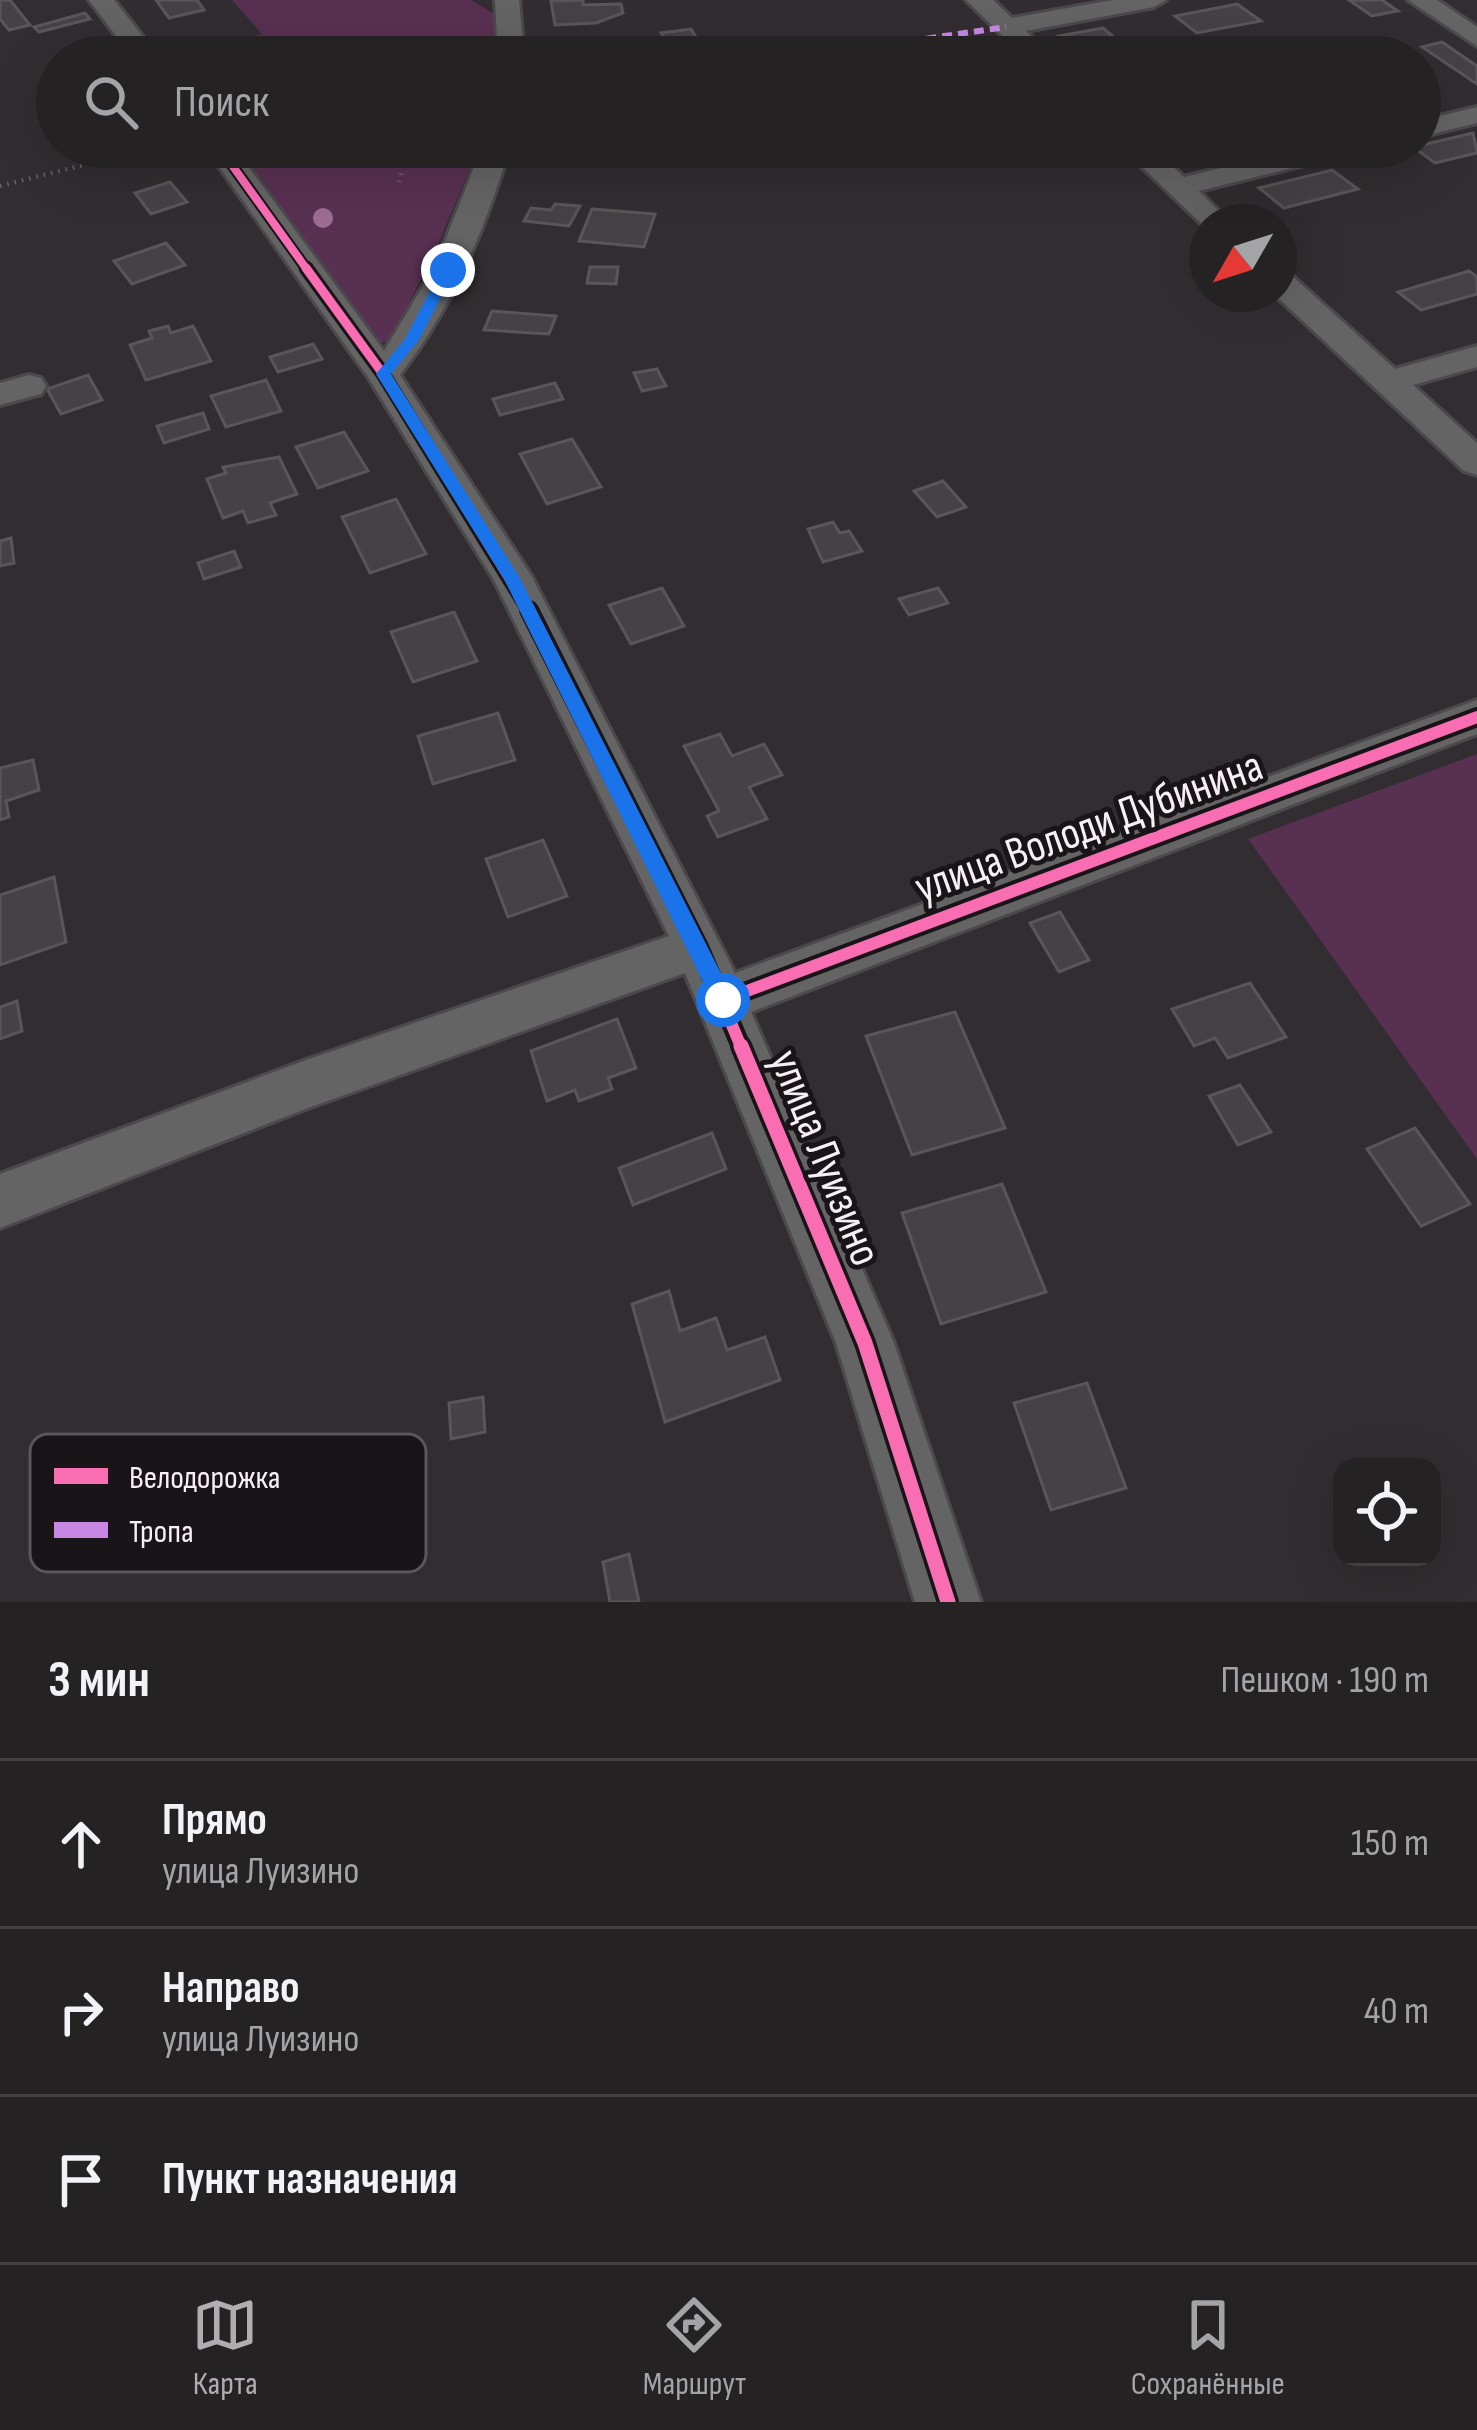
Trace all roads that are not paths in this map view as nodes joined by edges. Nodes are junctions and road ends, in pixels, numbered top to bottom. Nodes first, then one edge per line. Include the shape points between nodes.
1 (100, 0) edge
2 (507, 0) edge
3 (978, 0) edge
4 (1154, 0) edge
5 (1420, 0) edge
6 (1006, 26) junction
7 (129, 36) edge
8 (510, 36) edge
9 (1017, 36) edge
10 (1477, 38) edge
11 (1477, 115) edge
12 (1441, 124) edge
13 (234, 168) edge
14 (488, 168) edge
15 (1157, 168) edge
16 (1256, 168) edge
17 (1177, 187) junction
18 (1195, 204) edge
19 (1297, 298) edge
20 (1477, 356) edge
21 (383, 374) junction
22 (1387, 382) junction
23 (1477, 464) edge
24 (1477, 717) edge
25 (699, 947) junction
26 (723, 1000) junction
27 (0, 1201) edge
28 (948, 1602) edge

1 - 7 street
2 - 8 street
3 - 6 street
4 - 6 street
5 - 10 street
6 - 9 street
11 - 12 street
13 - 21 street, улица Луизино
14 - 21 street via 448,270 412,340
15 - 17 street
16 - 17 street
17 - 18 street
19 - 22 street
20 - 22 street
21 - 25 street, улица Луизино via 512,578
22 - 23 street
24 - 26 street, улица Володи Дубинина
25 - 26 street, улица Луизино
25 - 27 street
26 - 28 street, улица Луизино via 865,1343

